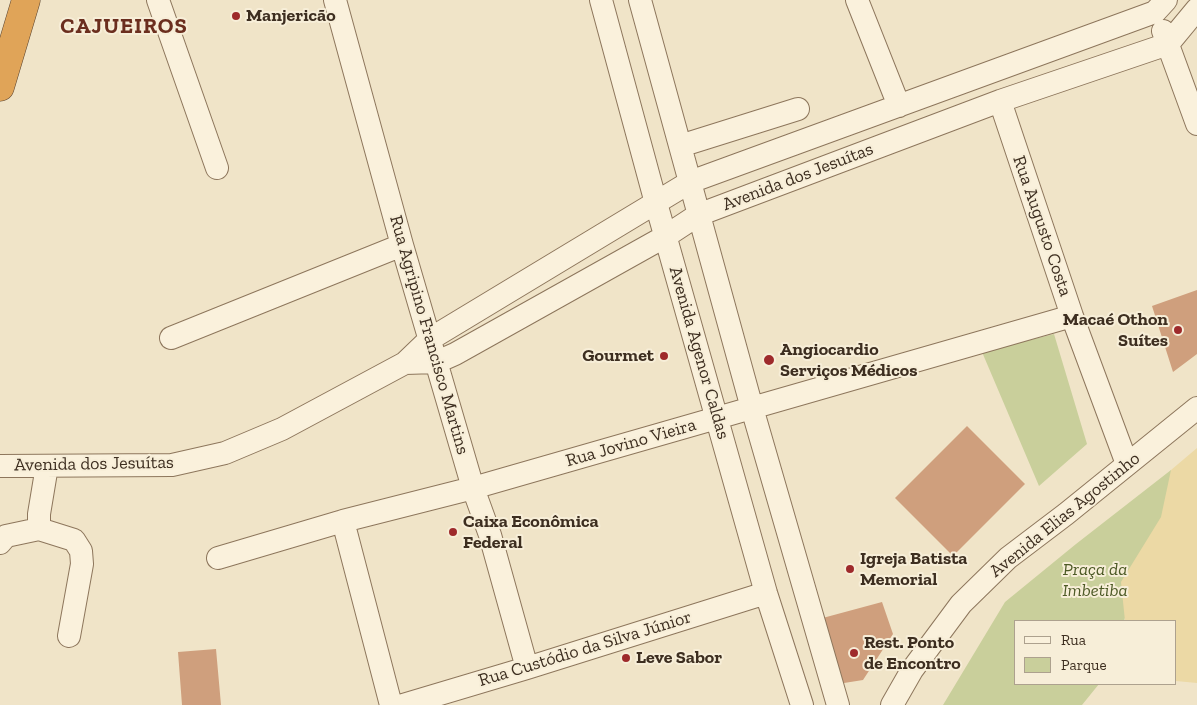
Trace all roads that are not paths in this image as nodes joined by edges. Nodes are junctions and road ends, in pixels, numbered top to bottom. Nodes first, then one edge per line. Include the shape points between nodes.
1 (26, 0) edge
2 (158, 0) edge
3 (335, 0) edge
4 (601, 0) edge
5 (640, 0) edge
6 (857, 0) edge
7 (1157, 4) edge
8 (1197, 9) edge
9 (1168, 44) junction
10 (0, 87) edge
11 (1000, 101) junction
12 (899, 106) junction
13 (798, 109) dead end
14 (1197, 124) edge
15 (680, 146) junction
16 (217, 168) dead end
17 (690, 182) junction
18 (656, 203) junction
19 (698, 215) junction
20 (666, 236) junction
21 (402, 245) junction
22 (1072, 316) junction
23 (171, 338) dead end
24 (430, 339) junction
25 (437, 362) junction
26 (405, 363) junction
27 (752, 408) junction
28 (1197, 408) edge
29 (717, 418) junction
30 (1127, 464) junction
31 (0, 466) edge
32 (47, 466) junction
33 (473, 488) junction
34 (343, 521) junction
35 (39, 529) junction
36 (0, 543) edge
37 (218, 558) dead end
38 (766, 593) junction
39 (69, 636) dead end
40 (527, 668) junction
41 (391, 705) edge
42 (404, 705) edge
43 (802, 705) edge
44 (838, 705) edge
45 (892, 705) edge

1 - 10 highway
2 - 16 street
3 - 21 street, Rua Agripino Francisco Martins
4 - 18 street, Avenida Agenor Caldas
5 - 15 street, Avenida Agenor Caldas
6 - 12 street
7 - 9 street
7 - 12 street, Avenida dos Jesuítas
8 - 9 street
9 - 11 street, Avenida dos Jesuítas
9 - 14 street
11 - 19 street, Avenida dos Jesuítas
11 - 22 street, Rua Augusto Costa
12 - 17 street, Avenida dos Jesuítas
13 - 15 street
15 - 17 street, Avenida Agenor Caldas
17 - 18 street, Avenida dos Jesuítas
17 - 19 street, Avenida Agenor Caldas
18 - 20 street, Avenida Agenor Caldas
18 - 24 street, Avenida dos Jesuítas
19 - 20 street, Avenida dos Jesuítas
19 - 27 street, Avenida Agenor Caldas
20 - 25 street, Avenida dos Jesuítas
20 - 29 street, Avenida Agenor Caldas
21 - 23 street
21 - 24 street, Rua Agripino Francisco Martins
22 - 27 street, Rua Jovino Vieira
22 - 30 street, Rua Augusto Costa
24 - 25 street, Rua Agripino Francisco Martins
24 - 26 street, Avenida dos Jesuítas
25 - 26 street, Avenida dos Jesuítas
25 - 33 street, Rua Agripino Francisco Martins
26 - 32 street, Avenida dos Jesuítas via 282,429 225,453 172,465
27 - 29 street, Rua Jovino Vieira
27 - 44 street, Avenida Agenor Caldas
28 - 30 street, Avenida Elias Agostinho
29 - 33 street, Rua Jovino Vieira
29 - 38 street, Avenida Agenor Caldas
30 - 45 street, Avenida Elias Agostinho via 1008,558 961,604 912,670
31 - 32 street, Avenida dos Jesuítas
32 - 35 street
33 - 34 street, Rua Jovino Vieira
33 - 40 street, Rua Agripino Francisco Martins via 490,535
34 - 37 street, Rua Jovino Vieira
34 - 41 street
35 - 36 street via 6,536
35 - 39 street via 74,540 81,551 82,564
38 - 40 street, Rua Custódio da Silva Júnior
38 - 43 street, Avenida Agenor Caldas
40 - 42 street, Rua Custódio da Silva Júnior

